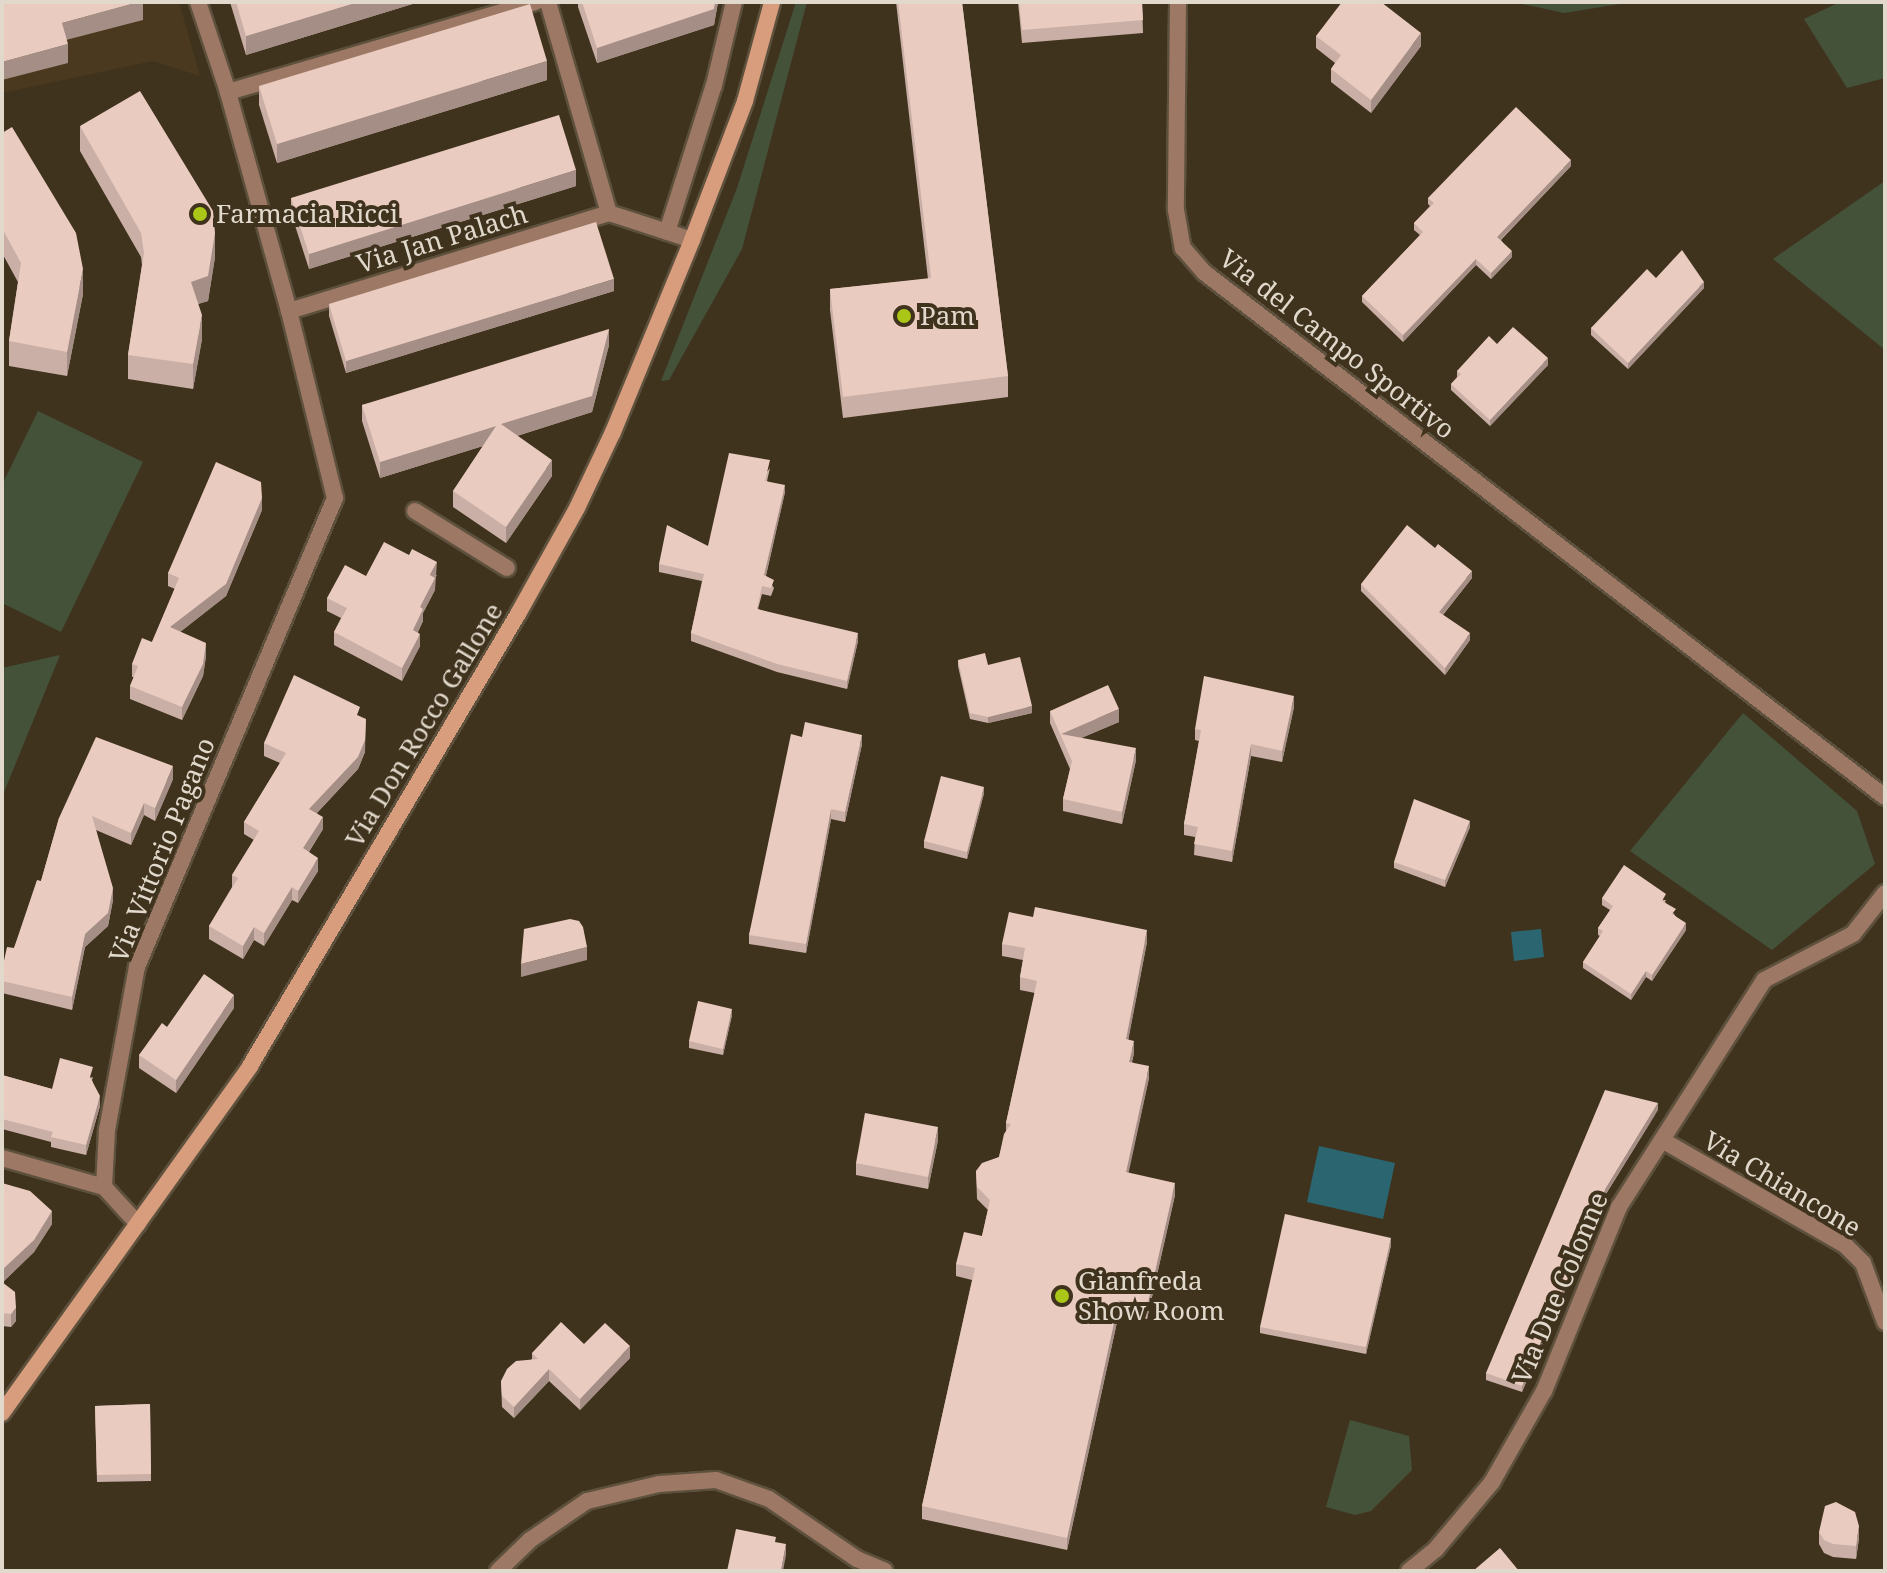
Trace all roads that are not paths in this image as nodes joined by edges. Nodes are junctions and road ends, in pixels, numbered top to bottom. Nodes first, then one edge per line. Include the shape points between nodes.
1 (198, 2) edge
2 (535, 2) edge
3 (548, 2) edge
4 (734, 2) edge
5 (772, 2) edge
6 (1178, 2) edge
7 (228, 92) junction
8 (609, 213) junction
9 (667, 232) junction
10 (692, 240) junction
11 (289, 311) junction
12 (415, 511) dead end
13 (507, 568) dead end
14 (1885, 797) edge
15 (1885, 893) edge
16 (1662, 1140) junction
17 (2, 1158) edge
18 (104, 1187) junction
19 (138, 1224) junction
20 (1885, 1322) edge
21 (2, 1413) edge
22 (498, 1571) edge
23 (885, 1571) edge
24 (1409, 1571) edge

1 - 7 street
2 - 7 street
3 - 8 street
4 - 9 street via 714,85
5 - 10 main road, Via Don Rocco Gallone via 745,101
6 - 14 street, Via del Campo Sportivo via 1176,210 1183,248 1205,273
7 - 11 street
8 - 9 street
8 - 11 street, Via Jan Palach
9 - 10 street
10 - 19 main road, Via Don Rocco Gallone via 613,432 518,614 250,1066
11 - 18 street, Via Vittorio Pagano via 335,498 137,967 107,1130
12 - 13 street
15 - 16 street, Via Due Colonne via 1853,934 1764,980
16 - 20 street, Via Chiancone via 1846,1246 1863,1263
16 - 24 street, Via Due Colonne via 1619,1207 1544,1391 1492,1482 1436,1549
17 - 18 street
18 - 19 street
19 - 21 main road, Via Don Rocco Gallone
22 - 23 street via 530,1540 587,1501 659,1484 716,1480 769,1499 857,1559

